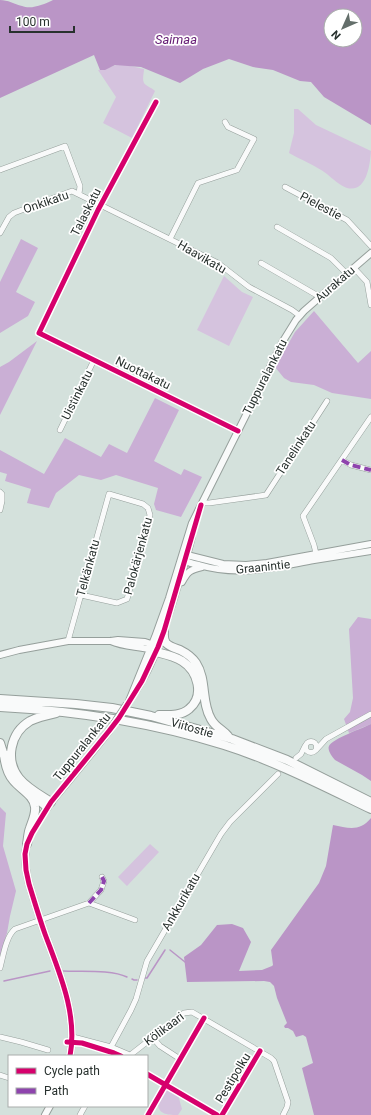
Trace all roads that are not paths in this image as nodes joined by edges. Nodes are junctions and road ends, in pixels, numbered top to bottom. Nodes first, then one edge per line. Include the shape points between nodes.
1 (156, 102) dead end
2 (225, 122) dead end
3 (0, 170) edge
4 (285, 187) dead end
5 (79, 194) junction
6 (100, 205) junction
7 (277, 227) dead end
8 (0, 234) edge
9 (170, 239) junction
10 (371, 246) edge
11 (371, 253) edge
12 (261, 263) dead end
13 (354, 268) junction
14 (347, 274) junction
15 (320, 297) junction
16 (371, 306) edge
17 (300, 316) junction
18 (39, 333) joint
19 (94, 360) junction
20 (327, 401) dead end
21 (371, 417) edge
22 (60, 430) dead end
23 (238, 431) junction
24 (342, 460) junction
25 (371, 470) edge
26 (1, 493) edge
27 (109, 494) joint
28 (202, 504) junction
29 (0, 510) edge
30 (371, 544) edge
31 (371, 551) edge
32 (317, 557) junction
33 (185, 558) junction
34 (204, 567) junction
35 (176, 592) junction
36 (81, 595) junction
37 (164, 631) junction
38 (68, 641) junction
39 (154, 648) junction
40 (0, 655) edge
41 (203, 683) junction
42 (0, 699) edge
43 (0, 707) edge
44 (61, 711) junction
45 (371, 714) edge
46 (151, 716) junction
47 (232, 739) junction
48 (326, 740) junction
49 (313, 742) junction
50 (0, 743) edge
51 (305, 746) junction
52 (316, 750) junction
53 (310, 753) junction
54 (4, 754) junction
55 (301, 754) junction
56 (296, 758) dead end
57 (278, 774) dead end
58 (49, 805) junction
59 (369, 805) edge
60 (27, 844) junction
61 (102, 878) dead end
62 (89, 903) junction
63 (135, 920) dead end
64 (41, 921) junction
65 (0, 968) edge
66 (73, 1037) junction
67 (0, 1038) edge
68 (152, 1038) junction
69 (111, 1047) junction
70 (48, 1050) dead end
71 (70, 1055) edge
72 (128, 1055) edge
73 (131, 1055) edge
74 (180, 1059) dead end
75 (283, 1115) edge

1 - 6 street, Talaskatu
2 - 9 street via 228,127 254,140 237,170 198,182
3 - 5 street via 65,146 80,186
4 - 10 street, Pielestie via 347,220
5 - 6 street, Onkikatu
5 - 8 street, Onkikatu via 72,191 14,213
6 - 9 street, Haavikatu
6 - 18 street, Talaskatu
7 - 14 street via 331,258
9 - 17 street, Haavikatu via 218,264 249,287
11 - 13 street, Aurakatu
12 - 15 street
13 - 14 street, Aurakatu
13 - 16 street via 367,282
14 - 15 street, Aurakatu
15 - 17 street, Aurakatu
17 - 23 street, Tuppuralankatu via 290,328
18 - 19 street, Nuottakatu
19 - 22 street, Uistinkatu
19 - 23 street, Nuottakatu
20 - 28 street, Tanelinkatu via 266,495
21 - 24 street
23 - 28 street, Tuppuralankatu
24 - 25 street
24 - 32 street via 302,516
26 - 29 street
27 - 36 street, Telkänkatu
27 - 36 street, Palokärjenkatu via 143,504 148,508 150,515 127,599 117,603
28 - 33 street, Tuppuralankatu
30 - 32 street, Graanintie
31 - 32 street, Graanintie
32 - 33 street, Graanintie via 235,565
32 - 34 street, Graanintie via 268,569 244,571
33 - 34 street, Graanintie
33 - 35 street, Tuppuralankatu
33 - 39 street, Tuppuralankatu via 169,598
34 - 35 street via 188,572
35 - 37 street, Tuppuralankatu
36 - 38 street, Telkänkatu
37 - 39 street, Tuppuralankatu
37 - 41 highway via 166,643 189,655 196,662
38 - 39 street via 111,641
38 - 40 street
39 - 41 highway via 180,655 190,661
39 - 46 highway via 188,666 194,673 198,688 197,696 189,709 178,714
39 - 58 street, Tuppuralankatu, bridge via 142,681 109,732
41 - 47 highway via 211,720
42 - 46 highway, Viitostie via 112,708
43 - 44 highway, Viitostie
44 - 58 highway via 29,722 17,733 11,750 13,768 18,777
44 - 59 highway, Viitostie via 123,720 224,745 271,762
45 - 48 street
46 - 47 highway, Viitostie
47 - 59 highway, Viitostie via 287,760
48 - 49 street
48 - 52 street
49 - 51 street via 308,742
49 - 52 street
50 - 54 highway
51 - 53 street
51 - 55 street
52 - 53 street
53 - 55 street
54 - 58 highway via 9,771 17,782
54 - 60 highway via 9,774 35,805
55 - 56 street
57 - 69 street, Ankkurikatu via 221,834 147,961 136,999
58 - 60 street, Tuppuralankatu
60 - 64 street, Tuppuralankatu via 26,870
61 - 62 street via 104,881 100,890
62 - 63 street
62 - 64 street
64 - 65 street via 12,932
64 - 66 street, Tuppuralankatu via 63,984
66 - 69 street
66 - 71 street, Tuppuralankatu
67 - 70 street
68 - 73 street, Kölikaari
68 - 74 street
68 - 75 street, Kölikaari via 184,1013 192,1012 271,1058 288,1102
69 - 72 street

